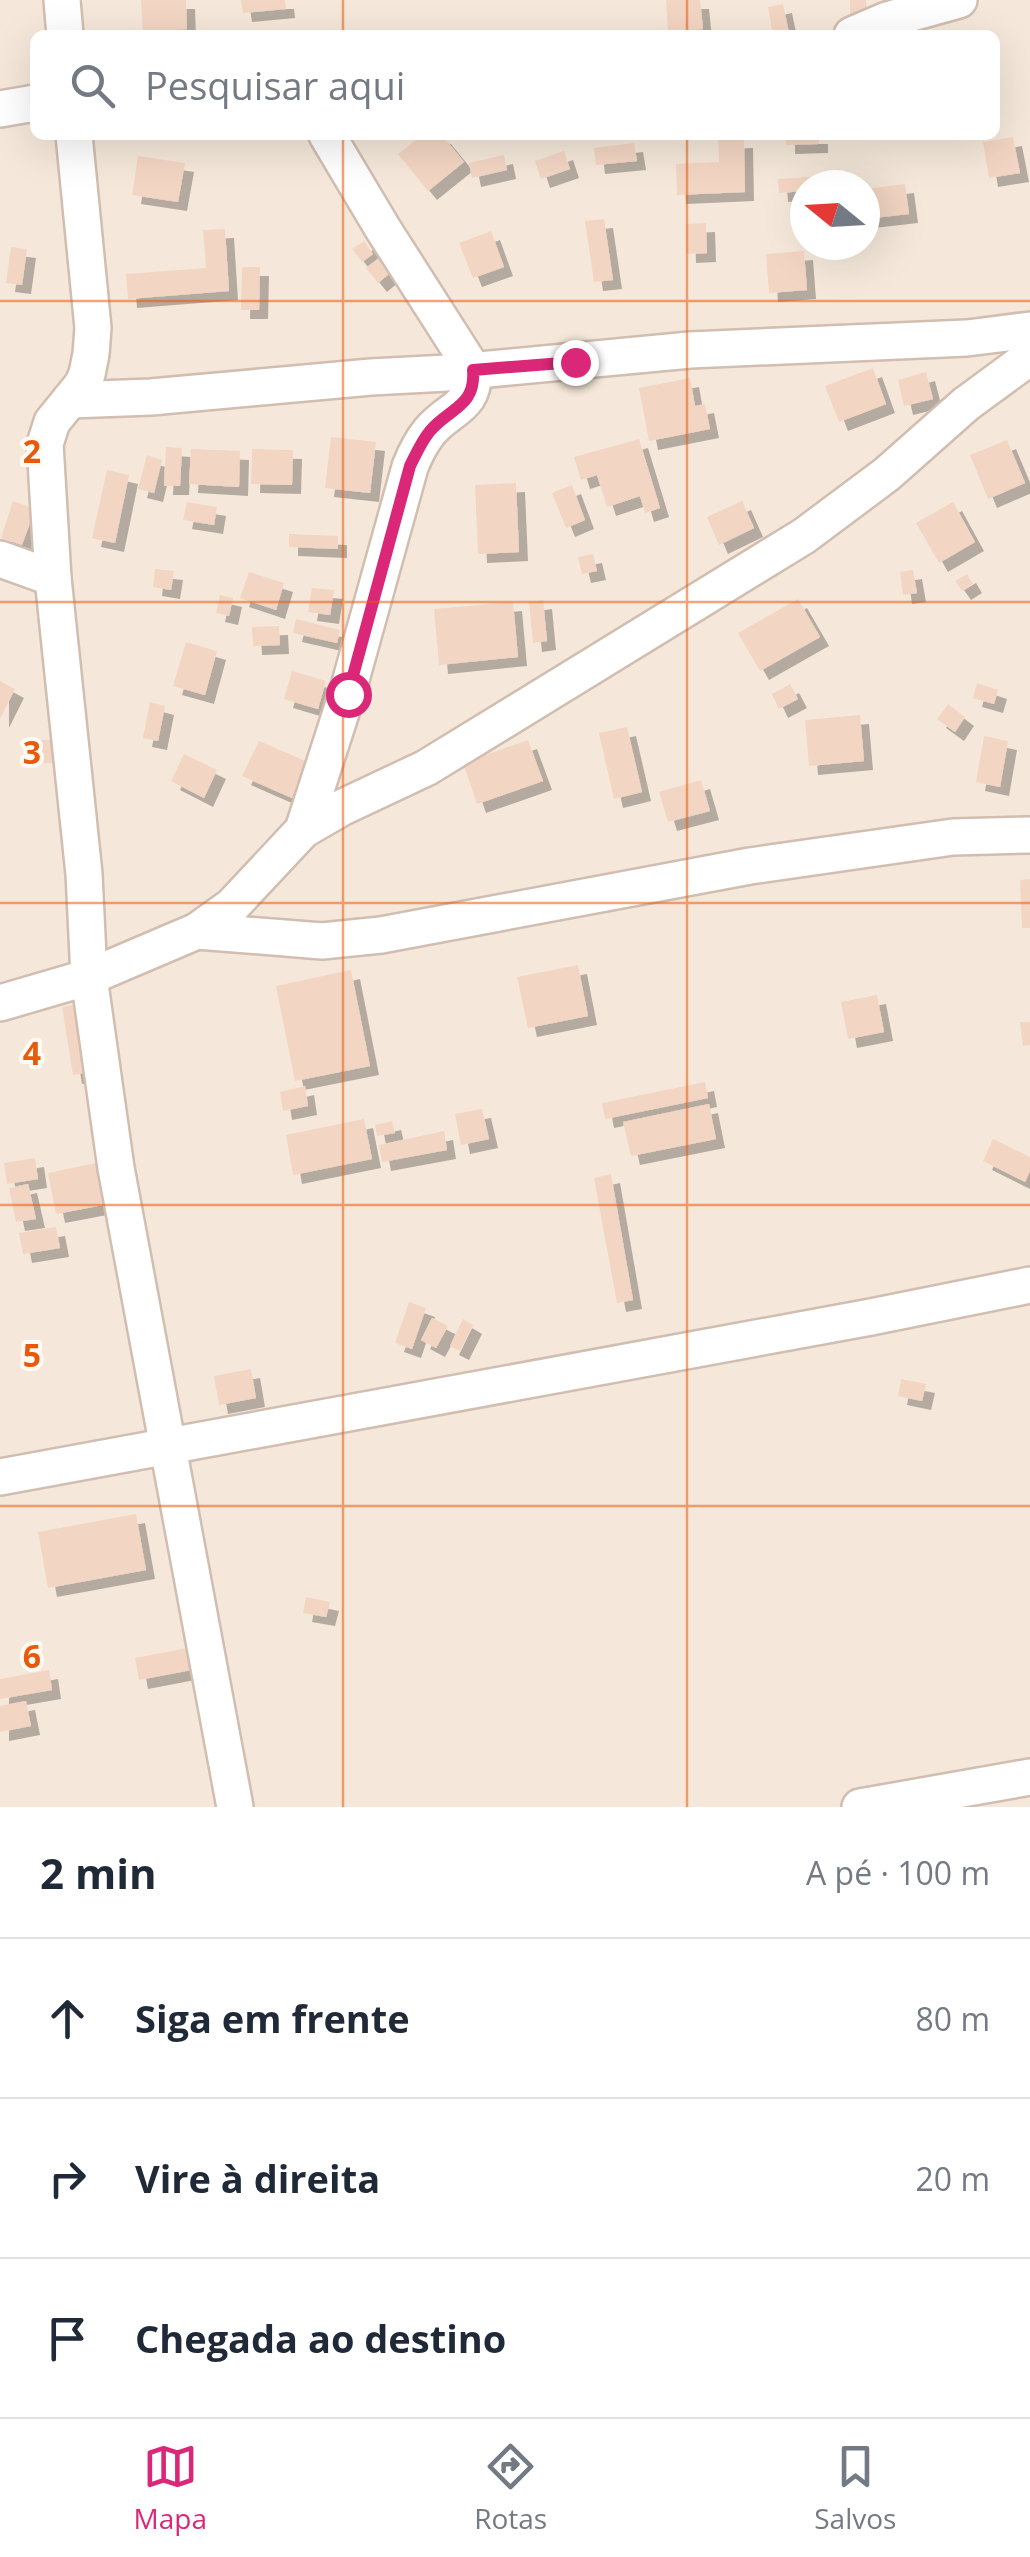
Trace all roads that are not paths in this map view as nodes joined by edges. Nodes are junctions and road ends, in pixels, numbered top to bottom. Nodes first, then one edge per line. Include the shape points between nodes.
1 (62, 0) edge
2 (959, 0) edge
3 (65, 30) edge
4 (864, 30) edge
5 (30, 104) edge
6 (0, 109) edge
7 (74, 140) edge
8 (330, 140) edge
9 (1030, 330) edge
10 (1030, 357) edge
11 (473, 370) junction
12 (70, 400) junction
13 (0, 559) edge
14 (53, 578) junction
15 (303, 830) junction
16 (1030, 834) edge
17 (197, 931) junction
18 (89, 977) junction
19 (0, 1003) edge
20 (1030, 1284) edge
21 (169, 1447) junction
22 (0, 1477) edge
23 (1030, 1777) edge
24 (235, 1807) edge
25 (860, 1807) edge

1 - 3 street
2 - 4 street
5 - 6 street
7 - 12 street via 93,328 87,374
8 - 11 street
9 - 11 street
10 - 15 street via 804,536 426,768
11 - 12 street
11 - 15 street via 468,398 428,433 410,466
12 - 14 street via 45,444
13 - 14 street
14 - 18 street
15 - 17 street via 232,906
16 - 17 street via 953,837 750,866 381,935 322,941
17 - 18 street
18 - 19 street
18 - 21 street via 116,1168
20 - 21 street
21 - 22 street
21 - 24 street
23 - 25 street

